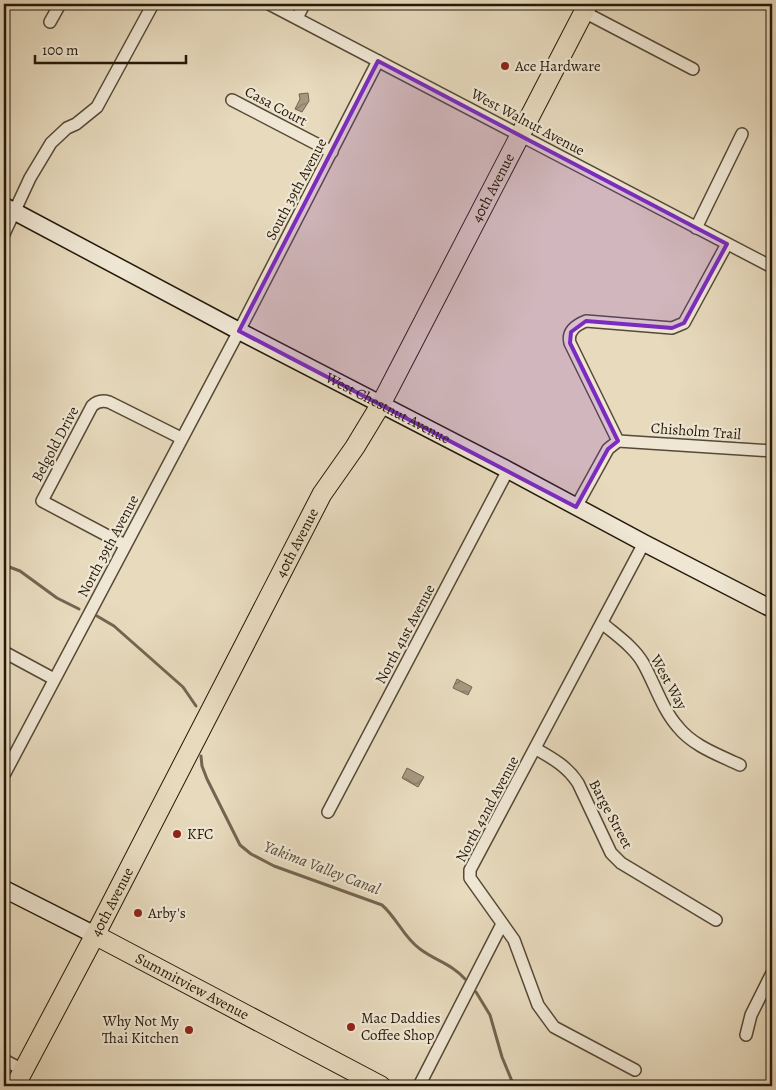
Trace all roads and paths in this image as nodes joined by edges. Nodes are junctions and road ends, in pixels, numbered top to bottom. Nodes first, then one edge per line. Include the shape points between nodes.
1 (60, 4) edge
2 (153, 4) edge
3 (269, 4) edge
4 (304, 4) edge
5 (586, 8) edge
6 (297, 18) junction
7 (50, 22) dead end
8 (378, 61) junction
9 (694, 69) dead end
10 (232, 100) dead end
11 (742, 134) dead end
12 (521, 135) junction
13 (332, 152) junction
14 (10, 209) edge
15 (696, 228) junction
16 (4, 234) edge
17 (727, 244) junction
18 (772, 267) edge
19 (239, 331) junction
20 (381, 404) junction
21 (181, 438) junction
22 (618, 441) junction
23 (772, 451) edge
24 (508, 470) junction
25 (576, 507) junction
26 (644, 543) junction
27 (126, 545) junction
28 (772, 609) edge
29 (602, 623) junction
30 (4, 652) edge
31 (54, 679) junction
32 (536, 749) junction
33 (740, 765) dead end
34 (4, 774) edge
35 (328, 812) dead end
36 (4, 889) edge
37 (716, 920) dead end
38 (502, 924) junction
39 (95, 935) junction
40 (772, 973) edge
41 (746, 1035) dead end
42 (4, 1060) edge
43 (635, 1070) dead end
44 (19, 1078) edge
45 (381, 1086) edge
46 (419, 1086) edge

1 - 7 street
2 - 14 street via 97,107 51,143
3 - 6 street, West Walnut Avenue
4 - 6 street
5 - 9 street
5 - 12 main road, 40th Avenue
6 - 8 street, West Walnut Avenue
8 - 12 street, West Walnut Avenue
8 - 13 street, South 39th Avenue
10 - 13 street, Casa Court
11 - 15 street
12 - 15 street, West Walnut Avenue
12 - 20 main road, 40th Avenue
13 - 19 street, South 39th Avenue
14 - 16 street
14 - 19 street, West Chestnut Avenue
15 - 17 street, West Walnut Avenue
17 - 18 street, West Walnut Avenue
17 - 22 street via 684,323 672,328 586,321 571,332 570,343
19 - 20 street, West Chestnut Avenue
19 - 21 street, North 39th Avenue
20 - 24 street, West Chestnut Avenue
20 - 39 main road, 40th Avenue via 322,494
21 - 27 street, North 39th Avenue
21 - 27 street, Belgold Drive via 109,402 100,401 92,406 42,501
22 - 23 street, Chisholm Trail
22 - 25 street via 608,449
24 - 25 street, West Chestnut Avenue
24 - 35 street, North 41st Avenue
25 - 26 street, West Chestnut Avenue
26 - 28 street, West Chestnut Avenue
26 - 29 street, North 42nd Avenue
27 - 31 street, North 39th Avenue
29 - 32 street, North 42nd Avenue
29 - 33 street, West Way via 642,661 666,711 678,728 694,742
30 - 31 street
31 - 34 street, North 39th Avenue
32 - 37 street, Barge Street via 571,772 611,853
32 - 38 street, North 42nd Avenue via 470,870 470,878
36 - 39 street, Summitview Avenue
38 - 43 street, North 42nd Avenue via 514,940 538,1005 554,1027
38 - 46 street
39 - 44 main road, 40th Avenue
39 - 45 main road, Summitview Avenue
40 - 41 street via 751,1015
42 - 44 street

